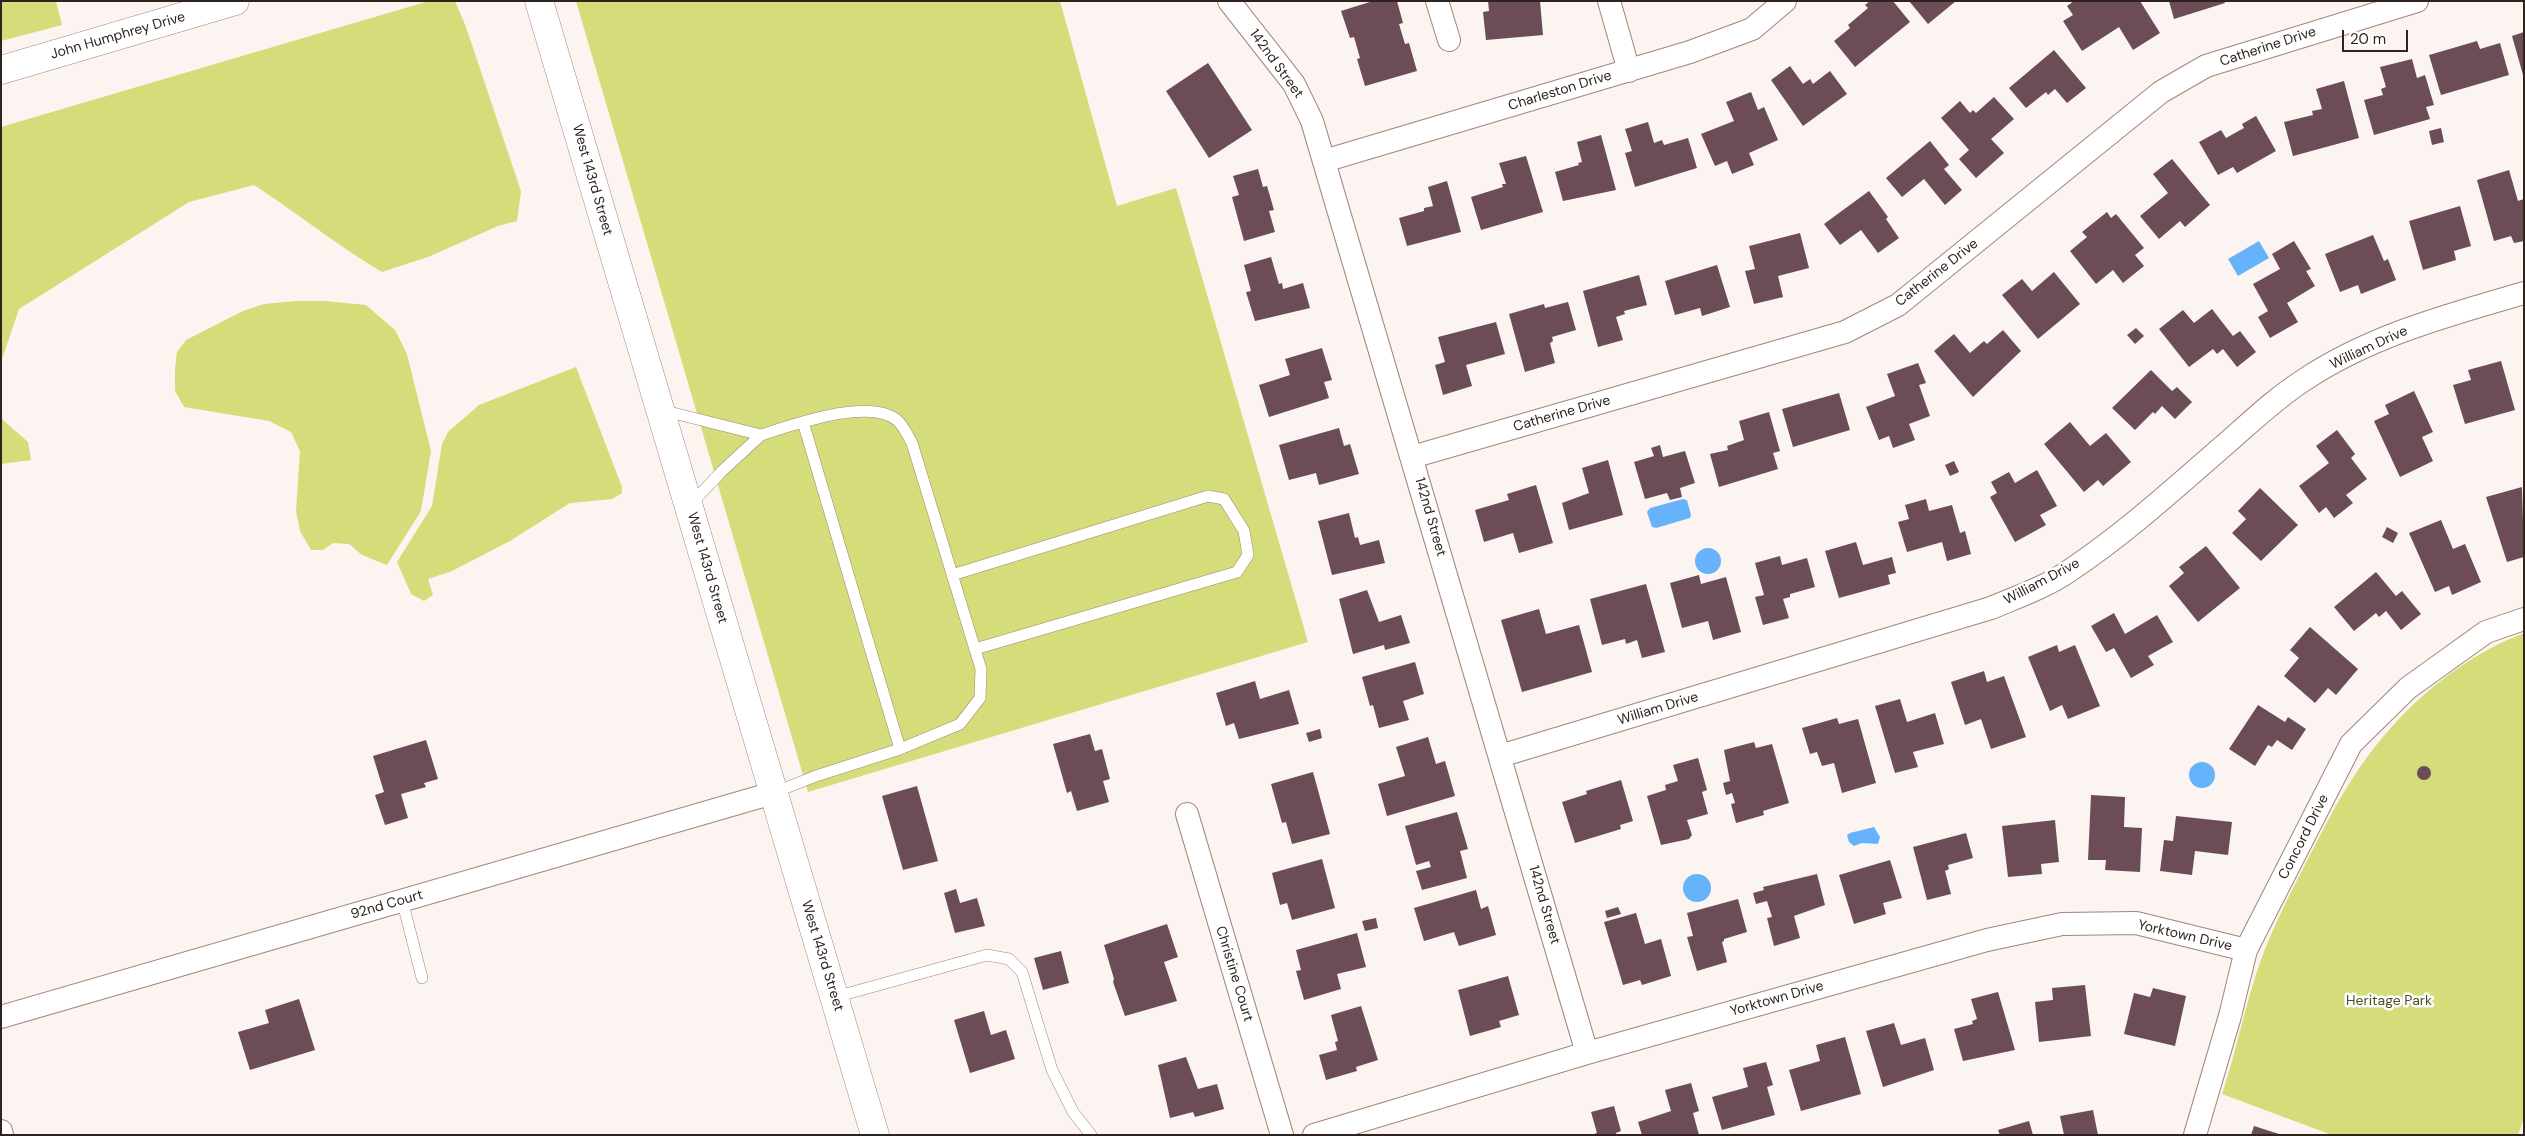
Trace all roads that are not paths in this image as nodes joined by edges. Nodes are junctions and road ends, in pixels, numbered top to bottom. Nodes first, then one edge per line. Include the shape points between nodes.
1 (235, 1) edge
2 (539, 1) edge
3 (1229, 1) edge
4 (1437, 1) edge
5 (1608, 1) edge
6 (1785, 1) edge
7 (2418, 1) edge
8 (1449, 40) dead end
9 (1, 70) edge
10 (1629, 71) junction
11 (1324, 161) junction
12 (2524, 293) edge
13 (660, 410) junction
14 (803, 422) junction
15 (761, 434) junction
16 (1412, 457) junction
17 (688, 506) junction
18 (952, 575) junction
19 (2524, 619) edge
20 (975, 649) junction
21 (900, 749) junction
22 (1500, 756) junction
23 (773, 793) junction
24 (1187, 814) dead end
25 (402, 900) junction
26 (2246, 950) junction
27 (422, 978) dead end
28 (835, 997) junction
29 (1, 1016) edge
30 (1587, 1053) junction
31 (1, 1131) edge
32 (2, 1135) edge
33 (875, 1135) edge
34 (1091, 1135) edge
35 (1282, 1135) edge
36 (1314, 1135) edge
37 (2195, 1135) edge

1 - 9 main road, John Humphrey Drive
2 - 13 main road, West 143rd Street
3 - 11 street, 142nd Street via 1294,84 1312,121
4 - 8 street
5 - 10 street
6 - 10 street, Charleston Drive via 1752,29
7 - 16 street, Catherine Drive via 2206,66 2181,79 1898,305 1845,332
10 - 11 street, Charleston Drive
11 - 16 street, 142nd Street
12 - 22 street, William Drive via 2407,330 2304,380 2148,511 2069,571 2024,594 1991,608
13 - 15 lane
13 - 17 main road, West 143rd Street
14 - 15 lane
14 - 18 lane via 844,412 878,412 897,420 912,442
14 - 21 lane
15 - 17 lane
16 - 22 street, 142nd Street
17 - 23 main road, West 143rd Street
18 - 20 lane
18 - 20 lane via 1208,496 1224,499 1244,531 1248,555 1236,572
19 - 26 street, Concord Drive via 2486,632 2408,688 2352,744
20 - 21 lane via 981,669 980,698 960,724
21 - 23 lane
22 - 30 street, 142nd Street
23 - 25 street, 92nd Court
23 - 28 main road, West 143rd Street
24 - 35 street, Christine Court
25 - 27 lane
25 - 29 street, 92nd Court
26 - 30 street, Yorktown Drive via 2136,923 2062,924 1988,940
26 - 37 street, Concord Drive
28 - 33 main road, West 143rd Street
28 - 34 lane via 987,955 1009,959 1022,972 1052,1070 1073,1112
30 - 36 street, Yorktown Drive
31 - 32 street

